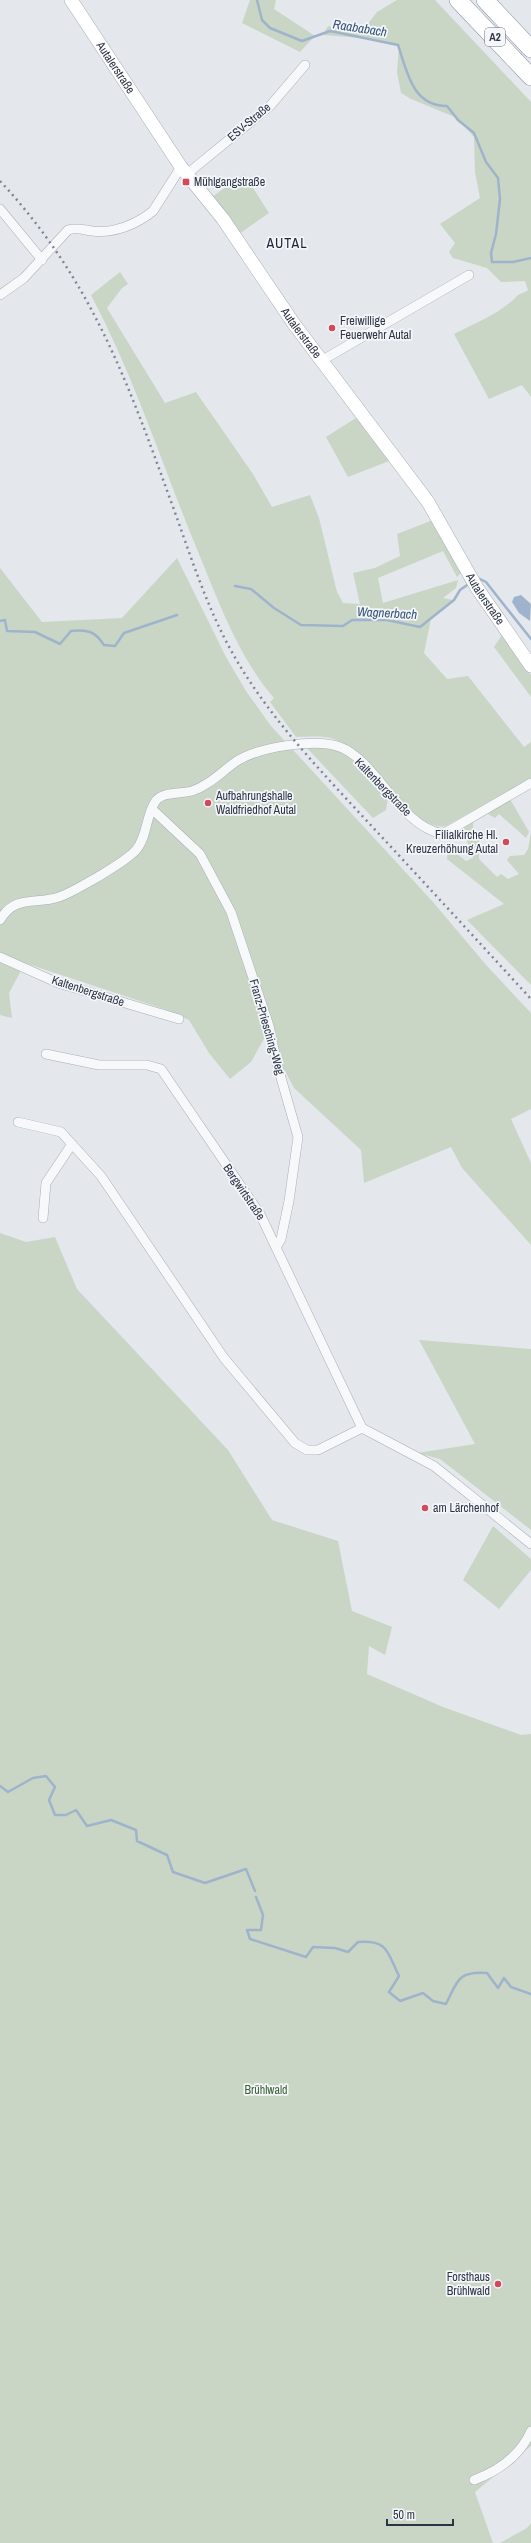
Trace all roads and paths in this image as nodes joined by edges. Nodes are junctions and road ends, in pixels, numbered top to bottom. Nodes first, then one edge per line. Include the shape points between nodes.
1 (71, 0) edge
2 (458, 0) edge
3 (485, 0) edge
4 (531, 49) edge
5 (305, 65) dead end
6 (531, 77) edge
7 (184, 170) junction
8 (0, 209) edge
9 (42, 260) junction
10 (469, 275) dead end
11 (0, 295) edge
12 (321, 361) junction
13 (531, 666) edge
14 (531, 783) edge
15 (153, 810) junction
16 (0, 920) edge
17 (0, 957) edge
18 (179, 1019) dead end
19 (46, 1054) dead end
20 (18, 1122) dead end
21 (72, 1144) junction
22 (43, 1218) dead end
23 (277, 1246) junction
24 (362, 1428) junction
25 (531, 1544) edge
26 (531, 2431) edge
27 (474, 2480) dead end

1 - 7 main road, Autalerstraße
2 - 6 highway, A2
3 - 4 highway, A2
5 - 7 street, ESV-Straße via 270,106
7 - 9 street, ESV-Straße via 148,215 130,225 108,230 72,229 65,232
7 - 12 main road, Autalerstraße via 223,219
8 - 9 street
9 - 11 street, ESV-Straße via 24,278
10 - 12 street
12 - 13 main road, Autalerstraße via 428,502 477,588
14 - 15 street, Kaltenbergstraße via 443,834 432,832 417,822 356,758 341,747 317,742 268,750 239,760 210,783 191,791 165,795 155,802
15 - 16 street, Kaltenbergstraße via 137,849 96,878 58,897 20,901
15 - 23 street, Franz-Priesching-Weg via 200,854 231,912 269,1026 298,1137 289,1201 281,1239
17 - 18 street, Kaltenbergstraße via 58,983
19 - 23 street, Bergwirtstraße via 99,1065 147,1065 161,1069 260,1214
20 - 21 street via 61,1132
21 - 22 street via 46,1183
21 - 24 street via 101,1176 224,1358 295,1443 307,1450 318,1450
23 - 24 street, Bergwirtstraße
24 - 25 street via 434,1466
26 - 27 street via 512,2458 495,2472

